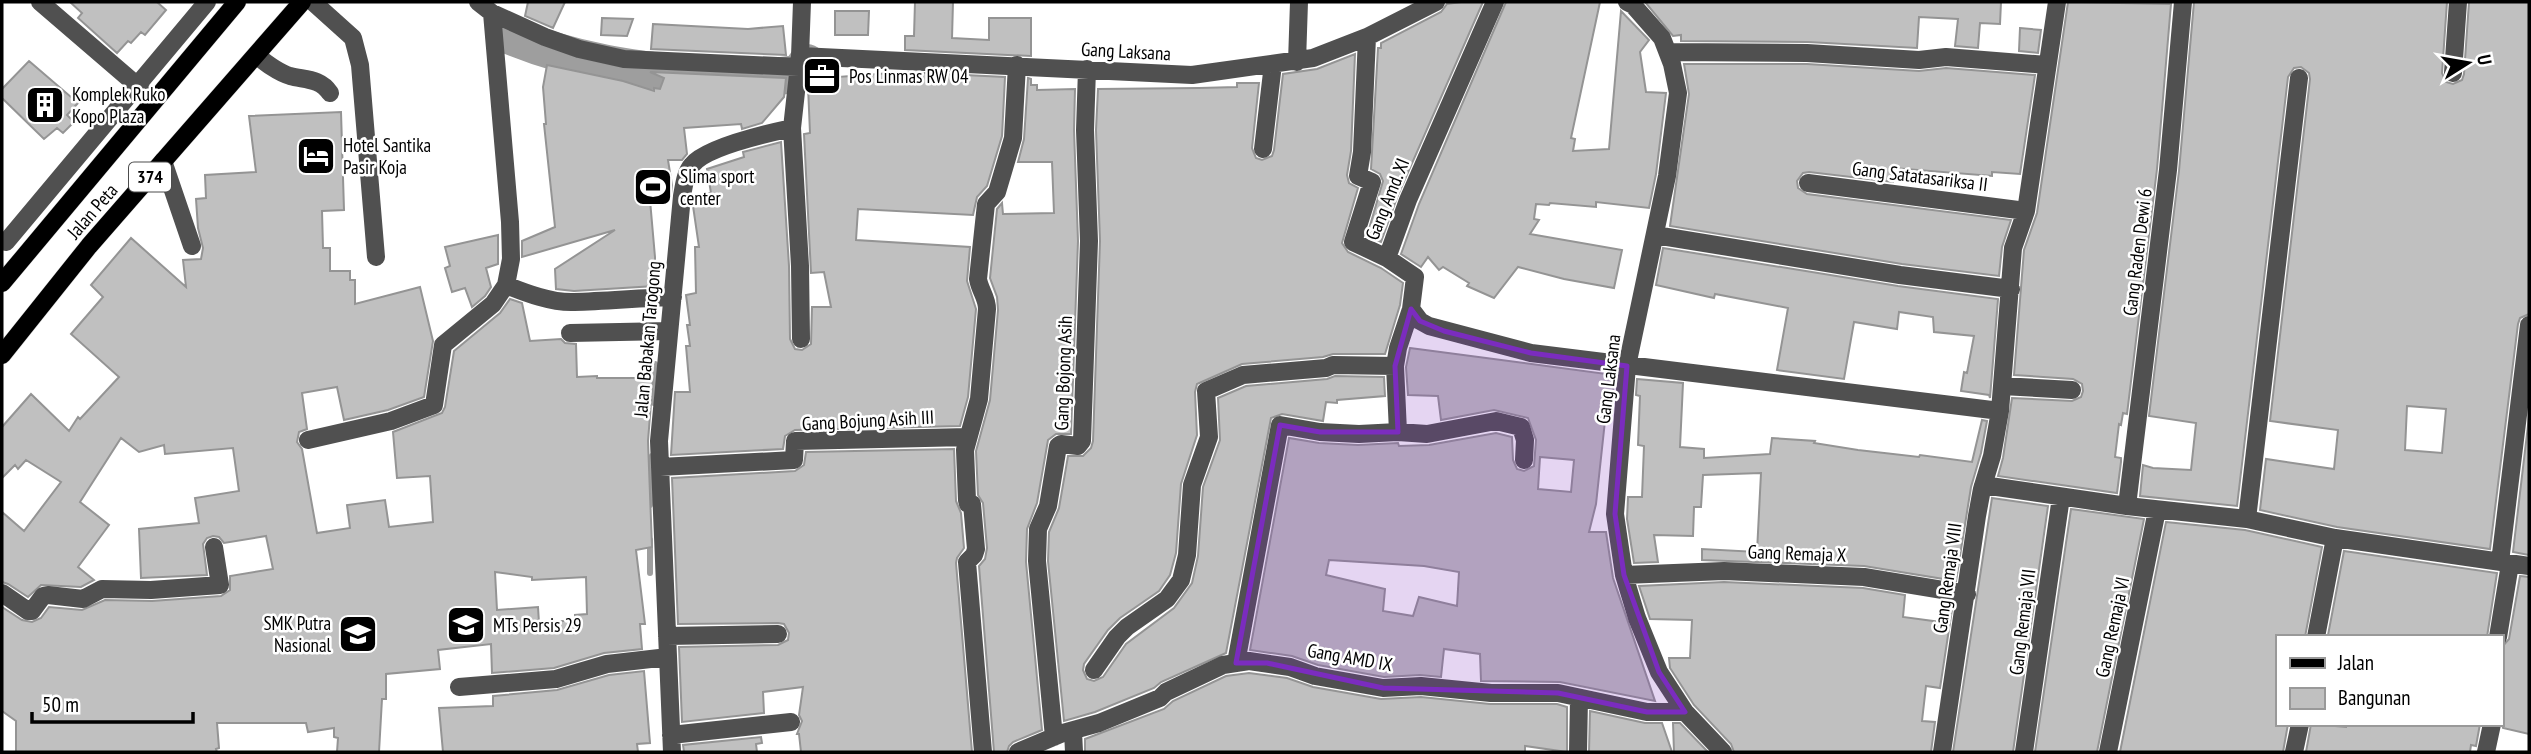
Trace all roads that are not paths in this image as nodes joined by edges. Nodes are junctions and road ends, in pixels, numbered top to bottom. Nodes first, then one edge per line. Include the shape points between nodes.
1 (40, 2) edge
2 (207, 2) edge
3 (237, 2) edge
4 (302, 2) edge
5 (313, 2) edge
6 (802, 2) edge
7 (1299, 2) edge
8 (1436, 2) edge
9 (1495, 2) edge
10 (2057, 2) edge
11 (2183, 2) edge
12 (2458, 2) edge
13 (1631, 3) edge
14 (485, 8) edge
15 (1367, 37) junction
16 (1668, 52) junction
17 (256, 55) junction
18 (1297, 62) junction
19 (1273, 64) junction
20 (1017, 65) junction
21 (2048, 65) junction
22 (1087, 69) junction
23 (798, 70) junction
24 (2452, 74) dead end
25 (2300, 78) dead end
26 (136, 84) junction
27 (330, 93) dead end
28 (154, 100) junction
29 (792, 128) junction
30 (1263, 149) dead end
31 (163, 161) junction
32 (1808, 183) dead end
33 (2026, 211) junction
34 (1655, 235) junction
35 (4, 240) edge
36 (192, 246) dead end
37 (24, 256) junction
38 (376, 257) dead end
39 (1387, 258) junction
40 (3, 278) edge
41 (506, 285) junction
42 (2011, 289) junction
43 (673, 297) junction
44 (1411, 309) junction
45 (2529, 325) edge
46 (669, 331) junction
47 (570, 333) dead end
48 (801, 339) dead end
49 (2, 355) edge
50 (1395, 366) junction
51 (1628, 366) junction
52 (2002, 386) junction
53 (2072, 390) dead end
54 (2000, 411) junction
55 (1398, 432) junction
56 (968, 436) junction
57 (308, 440) dead end
58 (1524, 460) dead end
59 (660, 467) junction
60 (1983, 485) junction
61 (2062, 497) junction
62 (2127, 506) junction
63 (2157, 510) junction
64 (2247, 519) junction
65 (2335, 538) junction
66 (214, 547) dead end
67 (2505, 563) junction
68 (2529, 566) edge
69 (1624, 575) junction
70 (2, 593) edge
71 (1967, 593) junction
72 (778, 634) dead end
73 (2316, 635) edge
74 (2498, 635) edge
75 (667, 636) junction
76 (668, 657) junction
77 (1236, 663) junction
78 (1094, 670) dead end
79 (459, 687) dead end
80 (1579, 698) junction
81 (1685, 712) junction
82 (791, 722) dead end
83 (2300, 726) edge
84 (2492, 726) edge
85 (1059, 730) junction
86 (671, 744) edge
87 (983, 752) edge
88 (1018, 752) edge
89 (1073, 752) edge
90 (1578, 752) edge
91 (1723, 752) edge
92 (1942, 752) edge
93 (2024, 752) edge
94 (2108, 752) edge
95 (2294, 752) edge
96 (2486, 752) edge

1 - 26 street
2 - 26 street
3 - 28 main road, Jalan Peta / 374
4 - 17 main road, Jalan Peta / 374
5 - 38 street via 352,38 360,65
6 - 23 street
7 - 18 street
8 - 15 street, Gang Laksana
9 - 39 street, Gang Amd. XI
10 - 21 street, Gang Remaja VIII
11 - 62 street, Gang Raden Dewi 6 via 2168,170
12 - 24 street
13 - 16 street, Gang Laksana via 1662,38
14 - 23 street, Gang Laksana via 579,49 624,59
14 - 41 street via 510,222
15 - 18 street, Gang Laksana
15 - 39 street via 1358,176 1372,182 1353,242
16 - 21 street via 1946,57
16 - 34 street, Gang Laksana via 1678,93
17 - 27 street via 289,76 316,81
17 - 31 main road, Jalan Peta / 374
18 - 19 street, Gang Laksana
19 - 22 street, Gang Laksana via 1192,75
19 - 30 street
20 - 22 street, Gang Laksana
20 - 23 street, Gang Laksana
20 - 56 street via 1013,138 997,192 986,204 978,279 987,309 979,399
21 - 33 street, Gang Remaja VIII
22 - 85 street, Gang Bojong Asih via 1089,241 1082,441 1078,446 1058,446 1048,506 1038,529 1037,561
23 - 29 street
25 - 64 street
26 - 28 street
26 - 35 street
28 - 37 main road, Jalan Peta / 374
29 - 43 street, Jalan Babakan Tarogong via 721,149 692,165 682,196
29 - 48 street
31 - 36 street
31 - 49 main road, Jalan Peta / 374
32 - 33 street, Gang Satatasariksa II
33 - 42 street, Gang Remaja VIII via 2013,248
34 - 42 street
34 - 51 street, Gang Laksana
35 - 37 street
37 - 40 main road, Jalan Peta / 374
39 - 44 street, Gang Amd. XI via 1415,277
41 - 43 street via 530,295 573,302
41 - 57 street via 493,304 443,345 434,405 391,421
42 - 52 street, Gang Remaja VIII
43 - 46 street, Jalan Babakan Tarogong
44 - 50 street
44 - 51 street via 1420,321 1444,331 1531,353
45 - 67 street
46 - 47 street
46 - 59 street, Jalan Babakan Tarogong
50 - 55 street
50 - 78 street via 1333,365 1243,375 1206,391 1209,437 1192,485 1181,580 1167,599 1122,632
51 - 54 street
51 - 69 street, Gang Laksana via 1615,514
52 - 53 street
52 - 54 street, Gang Remaja VIII
54 - 60 street, Gang Remaja VIII
55 - 58 street via 1427,434 1496,421 1521,427
55 - 77 street via 1320,432 1280,425
56 - 59 street, Gang Bojung Asih III via 795,441 793,460
56 - 87 street via 967,500 974,512 976,549 967,562
59 - 75 street, Jalan Babakan Tarogong
60 - 61 street
60 - 71 street, Gang Remaja VIII
61 - 62 street
61 - 93 street, Gang Remaja VII
62 - 63 street
63 - 64 street
63 - 94 street, Gang Remaja VI
64 - 65 street
65 - 67 street
65 - 73 street
66 - 70 street via 220,585 102,589 83,599 48,595 27,611
67 - 68 street
67 - 74 street
69 - 71 street, Gang Remaja X via 1724,571 1864,577
69 - 81 street, Gang Laksana via 1659,672
71 - 92 street, Gang Remaja VIII
72 - 75 street
75 - 76 street, Jalan Babakan Tarogong
76 - 79 street via 607,664 556,679
76 - 86 street, Jalan Babakan Tarogong
77 - 80 street, Gang AMD IX via 1267,663 1383,688 1421,686
77 - 85 street, Gang AMD IX via 1213,669 1160,698
80 - 81 street, Gang AMD IX via 1647,712
80 - 90 street
81 - 91 street, Gang Laksana
82 - 86 street
83 - 95 street
84 - 96 street
85 - 88 street
85 - 89 street

